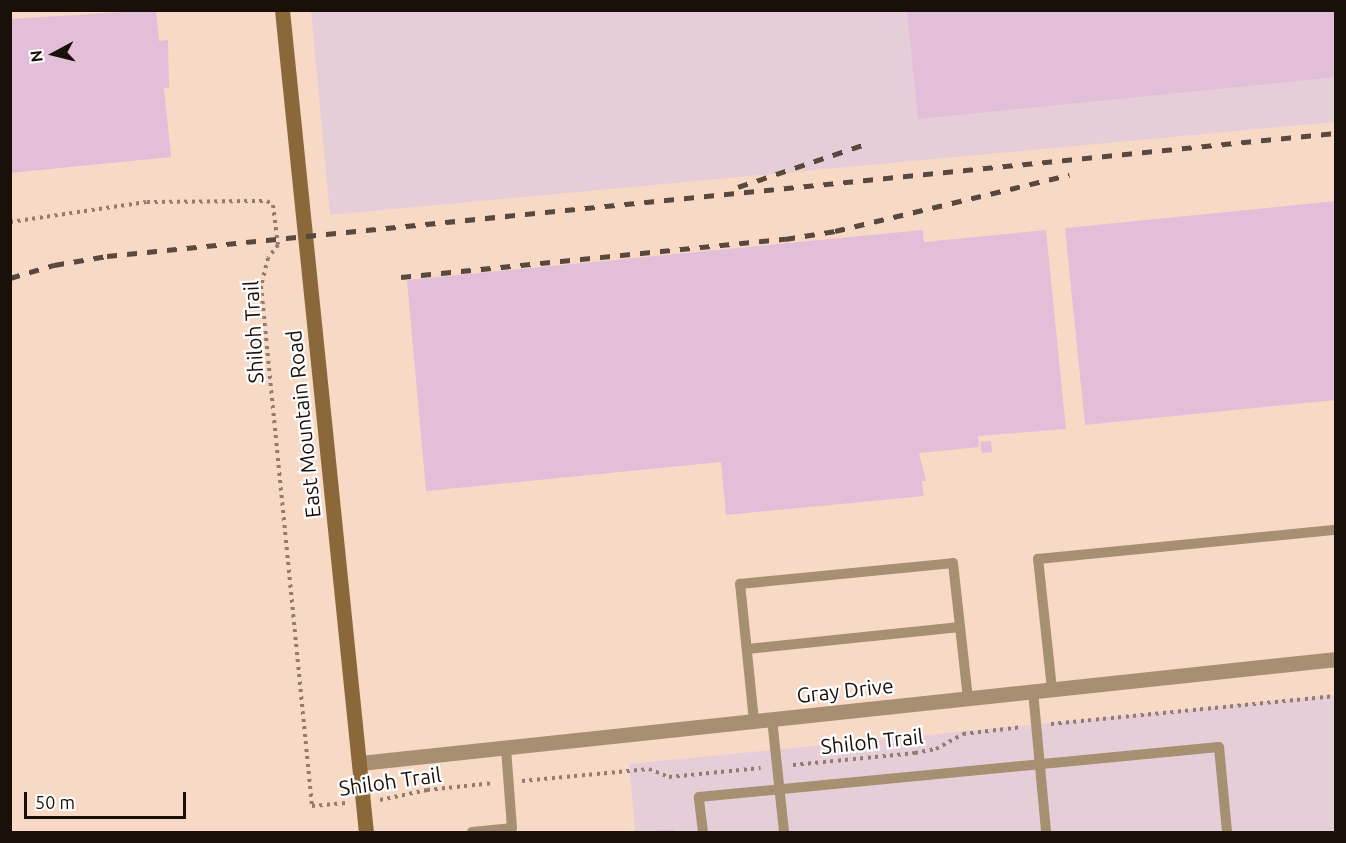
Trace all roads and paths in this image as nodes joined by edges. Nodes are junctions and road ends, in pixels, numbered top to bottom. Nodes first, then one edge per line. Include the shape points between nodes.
1 (282, 10) edge
2 (10, 222) edge
3 (1335, 530) edge
4 (960, 627) junction
5 (747, 649) junction
6 (1335, 659) edge
7 (1052, 689) junction
8 (1033, 691) junction
9 (1335, 696) edge
10 (968, 698) junction
11 (772, 719) junction
12 (754, 721) junction
13 (1037, 726) junction
14 (506, 748) junction
15 (360, 763) junction
16 (1041, 764) junction
17 (778, 767) junction
18 (509, 782) junction
19 (780, 789) junction
20 (363, 801) junction
21 (366, 832) edge
22 (472, 832) edge
23 (703, 832) edge
24 (784, 832) edge
25 (1046, 832) edge
26 (1227, 832) edge

1 - 15 street, East Mountain Road
2 - 20 path, Shiloh Trail via 147,202 271,202 278,245 268,258 261,286 312,806
3 - 7 lane via 1038,559
4 - 5 lane
4 - 5 lane via 953,562 740,584
4 - 10 lane
5 - 12 lane
6 - 7 street, Gray Drive
7 - 8 street, Gray Drive
8 - 10 street, Gray Drive
8 - 13 lane
9 - 13 path, Shiloh Trail
10 - 11 street, Gray Drive
11 - 12 street, Gray Drive
11 - 17 lane
12 - 14 street, Gray Drive
13 - 16 lane
13 - 17 path, Shiloh Trail via 963,734 936,749 915,753
14 - 15 street, Gray Drive
14 - 18 lane
15 - 20 street, East Mountain Road
16 - 19 lane
16 - 25 lane
16 - 26 lane via 1219,747
17 - 18 path, Shiloh Trail via 669,777 649,769
17 - 19 lane
18 - 20 path, Shiloh Trail
18 - 22 lane via 512,828
19 - 23 lane via 699,797
19 - 24 lane
20 - 21 street, East Mountain Road

